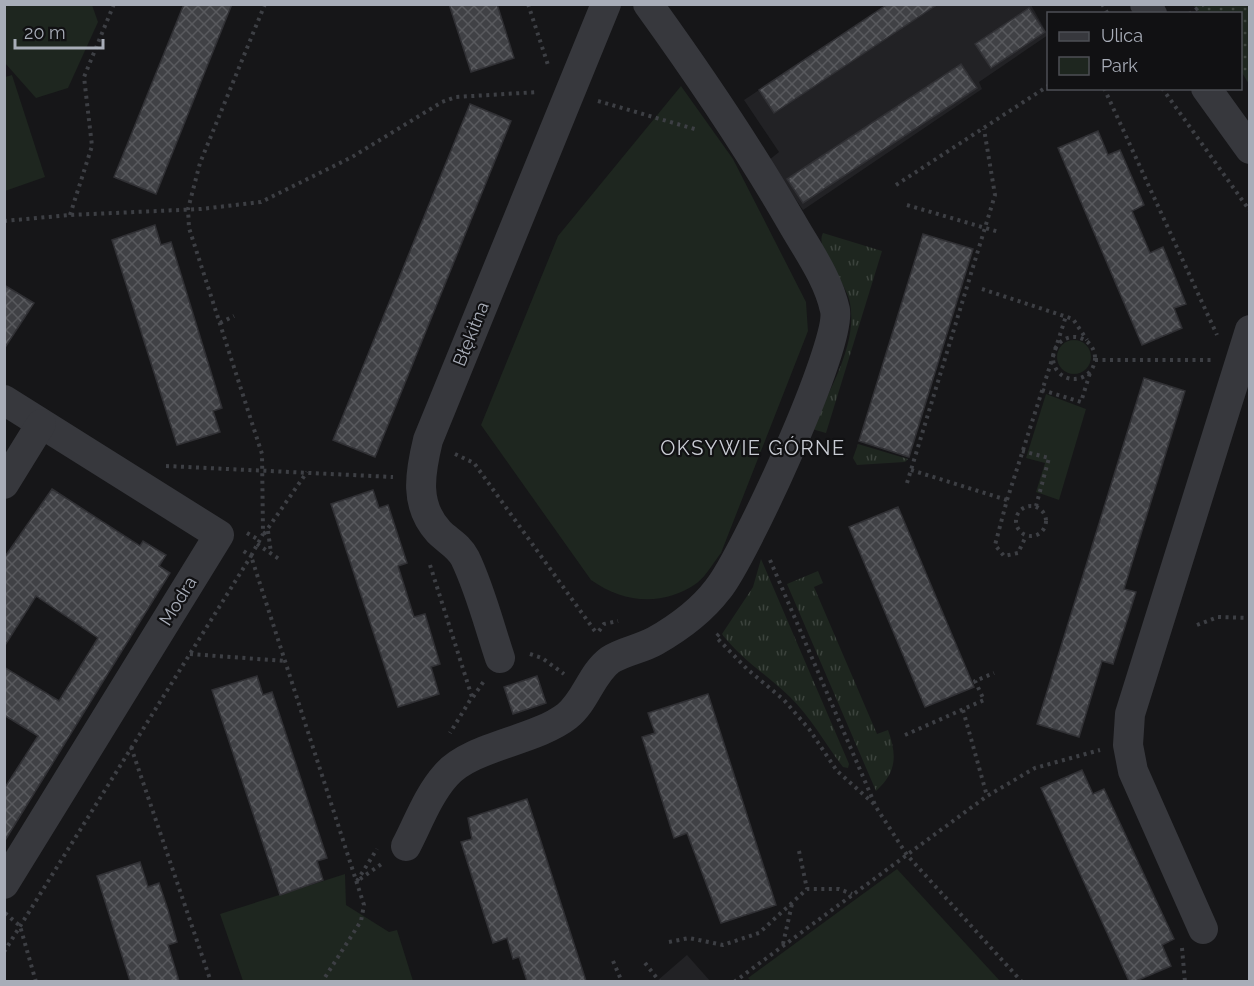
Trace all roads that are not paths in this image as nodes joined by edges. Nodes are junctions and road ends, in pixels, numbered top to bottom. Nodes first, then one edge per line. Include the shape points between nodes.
1 (606, 4) edge
2 (648, 4) edge
3 (1207, 90) edge
4 (1250, 149) edge
5 (1250, 330) edge
6 (4, 400) edge
7 (41, 424) junction
8 (4, 484) edge
9 (501, 658) road end
10 (393, 844) road end
11 (4, 884) edge
12 (1203, 929) dead end

1 - 9 street, Błękitna via 556,87 428,440 420,479 430,520 464,556
2 - 10 street via 751,151 827,282 836,314 832,341 738,560 718,590 692,616 654,642 612,659 599,670 568,716 455,766
3 - 4 street
5 - 12 street via 1130,714 1128,744 1133,771
6 - 7 street
7 - 8 street
7 - 11 street, Modra via 219,535

